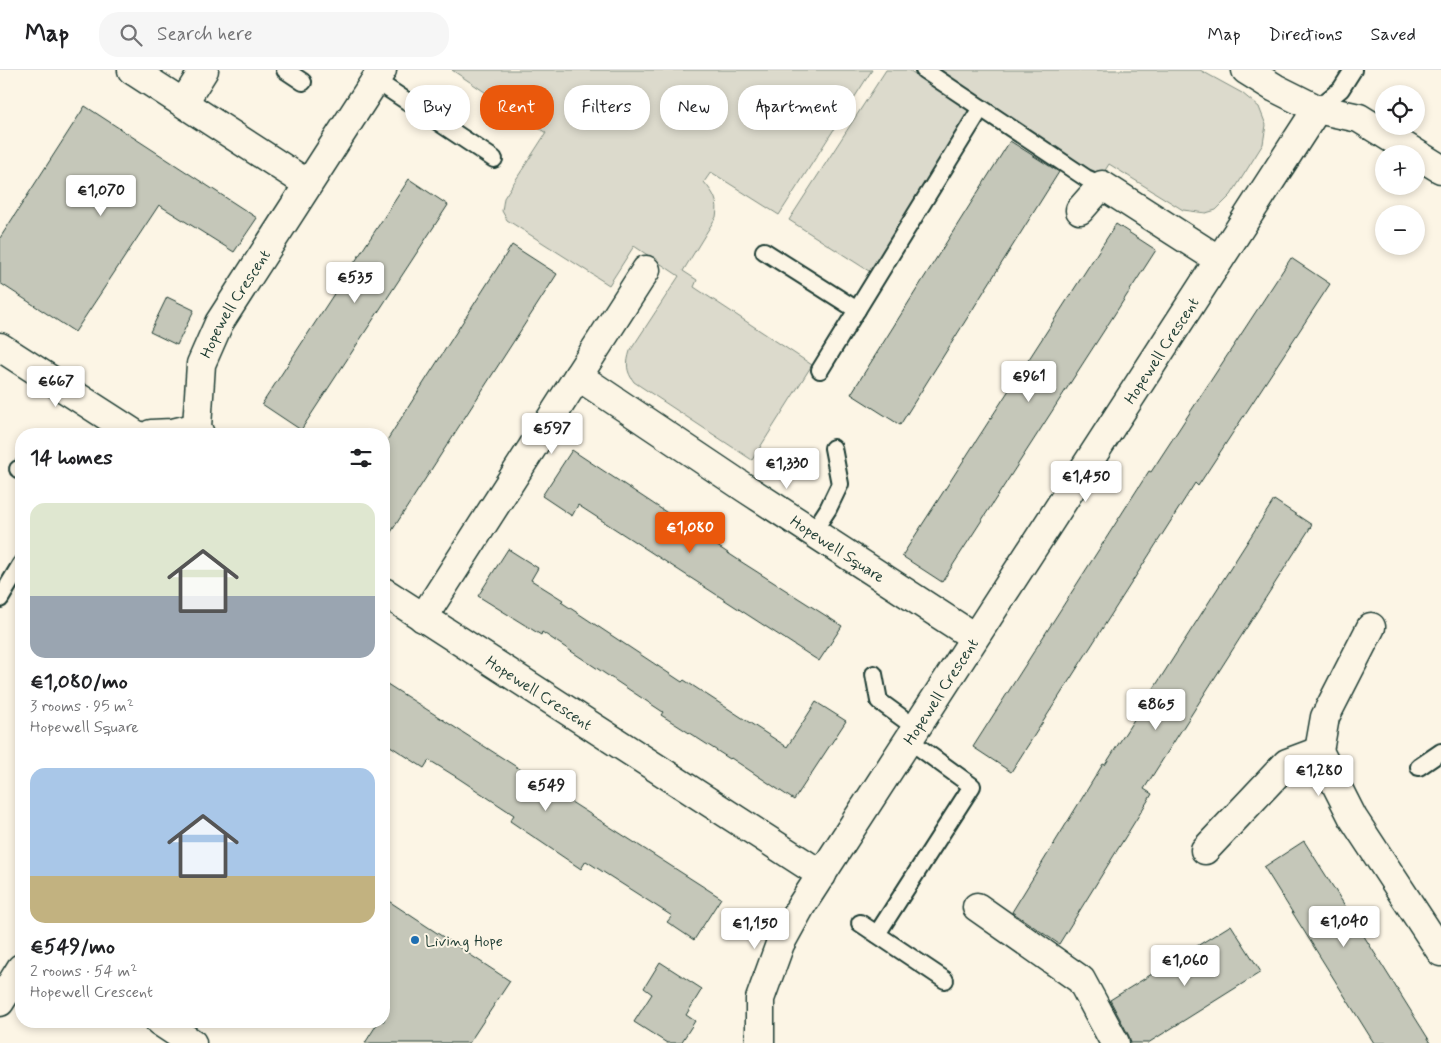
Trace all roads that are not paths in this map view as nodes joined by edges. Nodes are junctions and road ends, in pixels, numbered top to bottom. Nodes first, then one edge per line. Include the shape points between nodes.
1 (132, 70) edge
2 (204, 70) edge
3 (285, 70) edge
4 (924, 70) edge
5 (1246, 70) edge
6 (1353, 70) edge
7 (379, 75) edge
8 (304, 82) dead end
9 (184, 102) junction
10 (981, 108) junction
11 (1317, 109) junction
12 (494, 159) dead end
13 (1441, 169) edge
14 (308, 184) junction
15 (1102, 185) junction
16 (1080, 210) dead end
17 (764, 251) dead end
18 (1219, 260) junction
19 (646, 270) dead end
20 (857, 310) junction
21 (0, 347) edge
22 (820, 370) dead end
23 (578, 376) junction
24 (126, 428) edge
25 (198, 428) edge
26 (833, 448) dead end
27 (813, 532) junction
28 (15, 574) edge
29 (390, 596) edge
30 (0, 599) edge
31 (423, 618) junction
32 (1371, 627) dead end
33 (974, 637) junction
34 (874, 674) dead end
35 (912, 734) junction
36 (1319, 751) junction
37 (1441, 752) edge
38 (1419, 767) dead end
39 (1205, 850) dead end
40 (822, 875) junction
41 (977, 907) dead end
42 (860, 923) dead end
43 (877, 934) junction
44 (1441, 952) edge
45 (945, 980) dead end
46 (170, 1028) edge
47 (192, 1043) edge
48 (760, 1043) edge
49 (1115, 1043) edge

1 - 9 street
2 - 9 street
3 - 8 lane
4 - 10 lane
5 - 11 street
6 - 11 lane via 1341,89
7 - 12 lane
7 - 14 street, Hopewell Crescent
9 - 14 street
10 - 15 lane via 1086,178
10 - 20 lane
11 - 13 street via 1359,118
11 - 18 street, Hopewell Crescent
14 - 25 street, Hopewell Crescent via 219,323 201,364
15 - 16 street
15 - 18 street
17 - 20 lane
18 - 33 street, Hopewell Crescent
19 - 23 street
20 - 22 lane
21 - 24 street
23 - 27 street, Hopewell Square
23 - 31 street
26 - 27 lane via 840,484
27 - 33 street, Hopewell Square
28 - 30 lane
29 - 31 street, Hopewell Crescent
31 - 40 street, Hopewell Crescent
32 - 36 street via 1325,717
33 - 35 street, Hopewell Crescent
34 - 35 lane via 879,701
35 - 40 street, Hopewell Crescent
35 - 43 lane via 972,786
36 - 39 street via 1287,763
36 - 44 street via 1353,818
37 - 38 lane
40 - 48 street via 780,944 760,999
41 - 49 street via 1081,980
42 - 43 lane
43 - 45 lane
46 - 47 street

